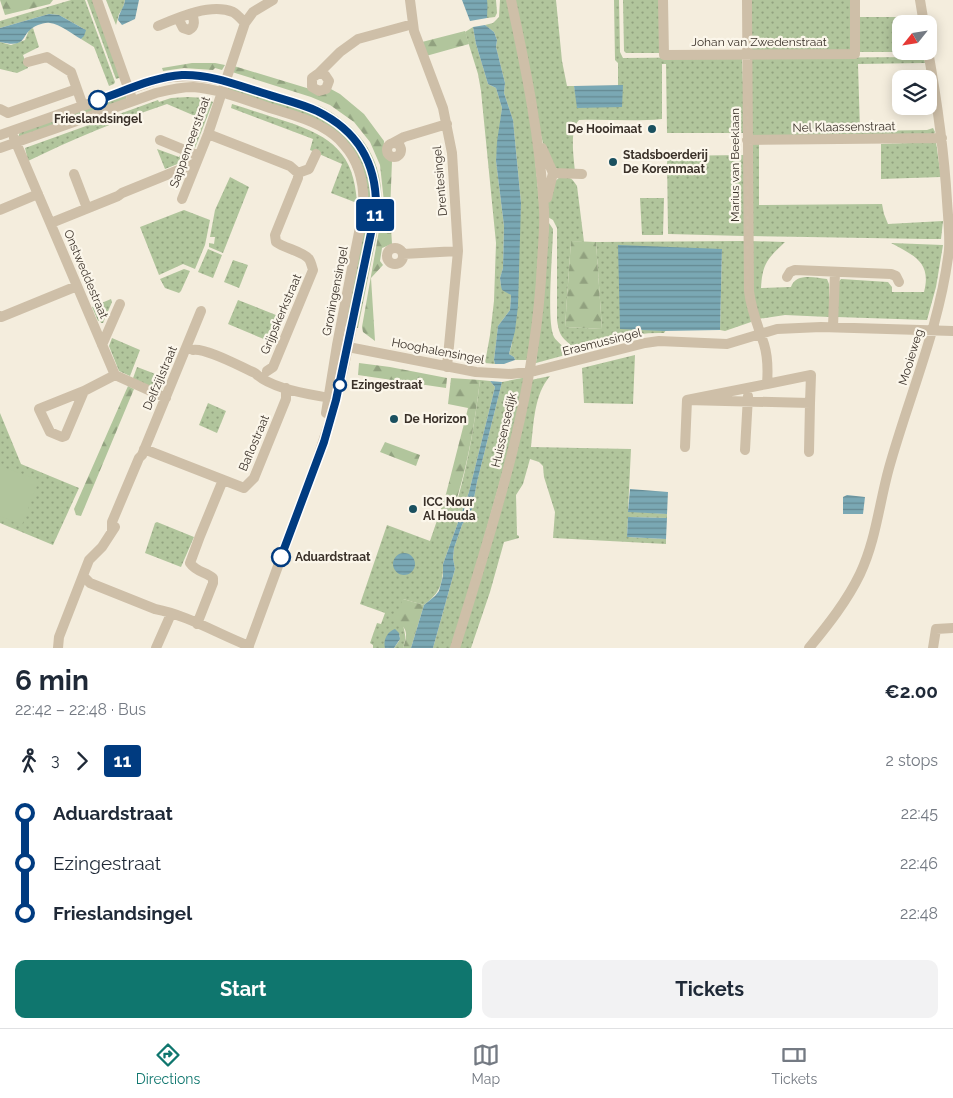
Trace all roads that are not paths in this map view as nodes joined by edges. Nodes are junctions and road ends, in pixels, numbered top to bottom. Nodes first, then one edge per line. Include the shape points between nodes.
1 (97, 0) edge
2 (273, 0) edge
3 (410, 0) edge
4 (511, 0) edge
5 (663, 0) edge
6 (747, 0) edge
7 (855, 0) edge
8 (920, 0) edge
9 (192, 13) junction
10 (922, 15) edge
11 (178, 18) junction
12 (245, 23) junction
13 (413, 24) junction
14 (158, 26) dead end
15 (929, 60) edge
16 (747, 61) junction
17 (28, 62) dead end
18 (319, 74) dead end
19 (225, 81) junction
20 (76, 89) junction
21 (129, 90) junction
22 (221, 92) junction
23 (133, 101) junction
24 (83, 106) junction
25 (0, 109) edge
26 (447, 124) junction
27 (11, 132) junction
28 (208, 134) junction
29 (0, 135) edge
30 (942, 138) junction
31 (538, 139) junction
32 (160, 140) dead end
33 (747, 140) junction
34 (16, 142) junction
35 (394, 144) dead end
36 (0, 148) edge
37 (316, 154) dead end
38 (197, 159) junction
39 (296, 172) junction
40 (74, 174) dead end
41 (553, 174) junction
42 (582, 174) dead end
43 (38, 194) junction
44 (182, 200) dead end
45 (87, 208) junction
46 (0, 210) edge
47 (544, 211) junction
48 (51, 223) junction
49 (458, 250) junction
50 (403, 254) dead end
51 (835, 272) junction
52 (787, 277) dead end
53 (899, 282) dead end
54 (77, 286) junction
55 (120, 304) dead end
56 (201, 311) dead end
57 (0, 316) edge
58 (833, 328) junction
59 (933, 330) junction
60 (953, 331) edge
61 (759, 332) junction
62 (102, 345) junction
63 (343, 346) junction
64 (190, 348) junction
65 (447, 367) junction
66 (535, 371) joint
67 (115, 375) junction
68 (264, 376) junction
69 (767, 384) junction
70 (748, 388) junction
71 (84, 391) junction
72 (286, 391) junction
73 (166, 398) junction
74 (333, 399) junction
75 (687, 400) junction
76 (748, 402) junction
77 (810, 403) junction
78 (685, 447) dead end
79 (745, 450) dead end
80 (143, 452) junction
81 (809, 452) dead end
82 (223, 480) junction
83 (83, 578) junction
84 (168, 612) junction
85 (197, 624) junction
86 (953, 628) edge
87 (56, 646) edge
88 (245, 647) edge
89 (156, 648) edge
90 (455, 648) edge
91 (808, 648) edge
92 (933, 648) edge

1 - 21 street
2 - 12 street via 254,12
3 - 13 street, Drentesingel
4 - 31 street, Huissensedijk
5 - 16 street, Johan van Zwedenstraat via 664,55
6 - 16 street, Marius van Beeklaan
7 - 16 street, Johan van Zwedenstraat via 855,54
8 - 10 street
9 - 11 street
9 - 11 street via 194,22 189,30 183,28
9 - 12 street via 202,10 234,12
11 - 14 street
12 - 19 street
13 - 18 street via 358,40 340,52
13 - 26 street, Drentesingel
15 - 30 street, Mooieweg
16 - 33 street, Marius van Beeklaan
17 - 20 street via 47,57 71,72
19 - 21 street, Groningensingel via 183,75
19 - 22 street, Sappemeerstraat
19 - 63 street, Groningensingel via 315,110 330,118 356,140 368,161 374,177 376,209
20 - 24 street
20 - 25 street via 8,114
21 - 23 street
21 - 24 street, Groningensingel
22 - 23 street, Groningensingel via 193,87 174,88
22 - 28 street, Sappemeerstraat
22 - 63 street, Groningensingel via 310,121 334,134 354,158 361,175 363,212
23 - 34 street, Groningensingel
24 - 27 street, Groningensingel
26 - 35 street via 404,137
26 - 49 street, Drentesingel
27 - 29 street, Groningensingel
27 - 34 street, Onstweddestraat
28 - 38 street, Sappemeerstraat
28 - 39 street via 290,166
30 - 33 street, Nel Klaassenstraat
30 - 59 street, Mooieweg via 949,240
31 - 41 street, Huissensedijk
31 - 47 street, Huissensedijk
32 - 38 street
33 - 61 street, Marius van Beeklaan via 750,307
34 - 36 street, Groningensingel
34 - 43 street, Onstweddestraat
37 - 39 street, Grijpskerkstraat via 309,169
38 - 44 street, Sappemeerstraat
38 - 45 street via 173,173
39 - 68 street, Grijpskerkstraat via 298,178 275,235 276,242 305,256 313,270 273,367
40 - 45 street
41 - 42 street
41 - 47 street, Huissensedijk
43 - 46 street
43 - 48 street, Onstweddestraat
45 - 48 street
47 - 90 street, Huissensedijk via 539,308 528,382 500,501
48 - 54 street, Onstweddestraat
49 - 50 street
49 - 65 street, Drentesingel
51 - 52 street via 795,270
51 - 53 street via 891,274
51 - 58 street
54 - 57 street
54 - 62 street, Onstweddestraat
55 - 62 street
56 - 64 street, Delfzijlstraat
58 - 59 street, Erasmussingel
58 - 61 street, Erasmussingel
59 - 60 street, Erasmussingel
59 - 91 street, Mooieweg via 888,470 867,557 843,604
61 - 66 street, Erasmussingel via 727,344 645,343
61 - 69 street, Marius van Beeklaan via 766,353
62 - 67 street, Onstweddestraat
63 - 65 street, Hooghalensingel
63 - 74 street, Groningensingel
64 - 68 street via 197,354 254,377
64 - 73 street, Delfzijlstraat
65 - 66 street, Hooghalensingel via 493,374
67 - 71 street
67 - 73 street
68 - 72 street
69 - 70 street
69 - 77 street via 811,376
70 - 75 street
70 - 76 street
71 - 71 street via 65,436 50,432 39,409
72 - 74 street
72 - 82 street, Baflostraat via 281,396 252,467 249,482 244,488
73 - 80 street, Delfzijlstraat
74 - 88 street, Groningensingel via 318,457
75 - 76 street
75 - 78 street
76 - 77 street
76 - 79 street
77 - 81 street
80 - 82 street, Baflostraat
80 - 83 street, Delfzijlstraat via 112,522 112,531 89,560
82 - 85 street via 190,563 193,568 213,578
83 - 84 street via 155,610
83 - 87 street, Delfzijlstraat
84 - 85 street
84 - 89 street
85 - 88 street
86 - 92 street via 936,629

